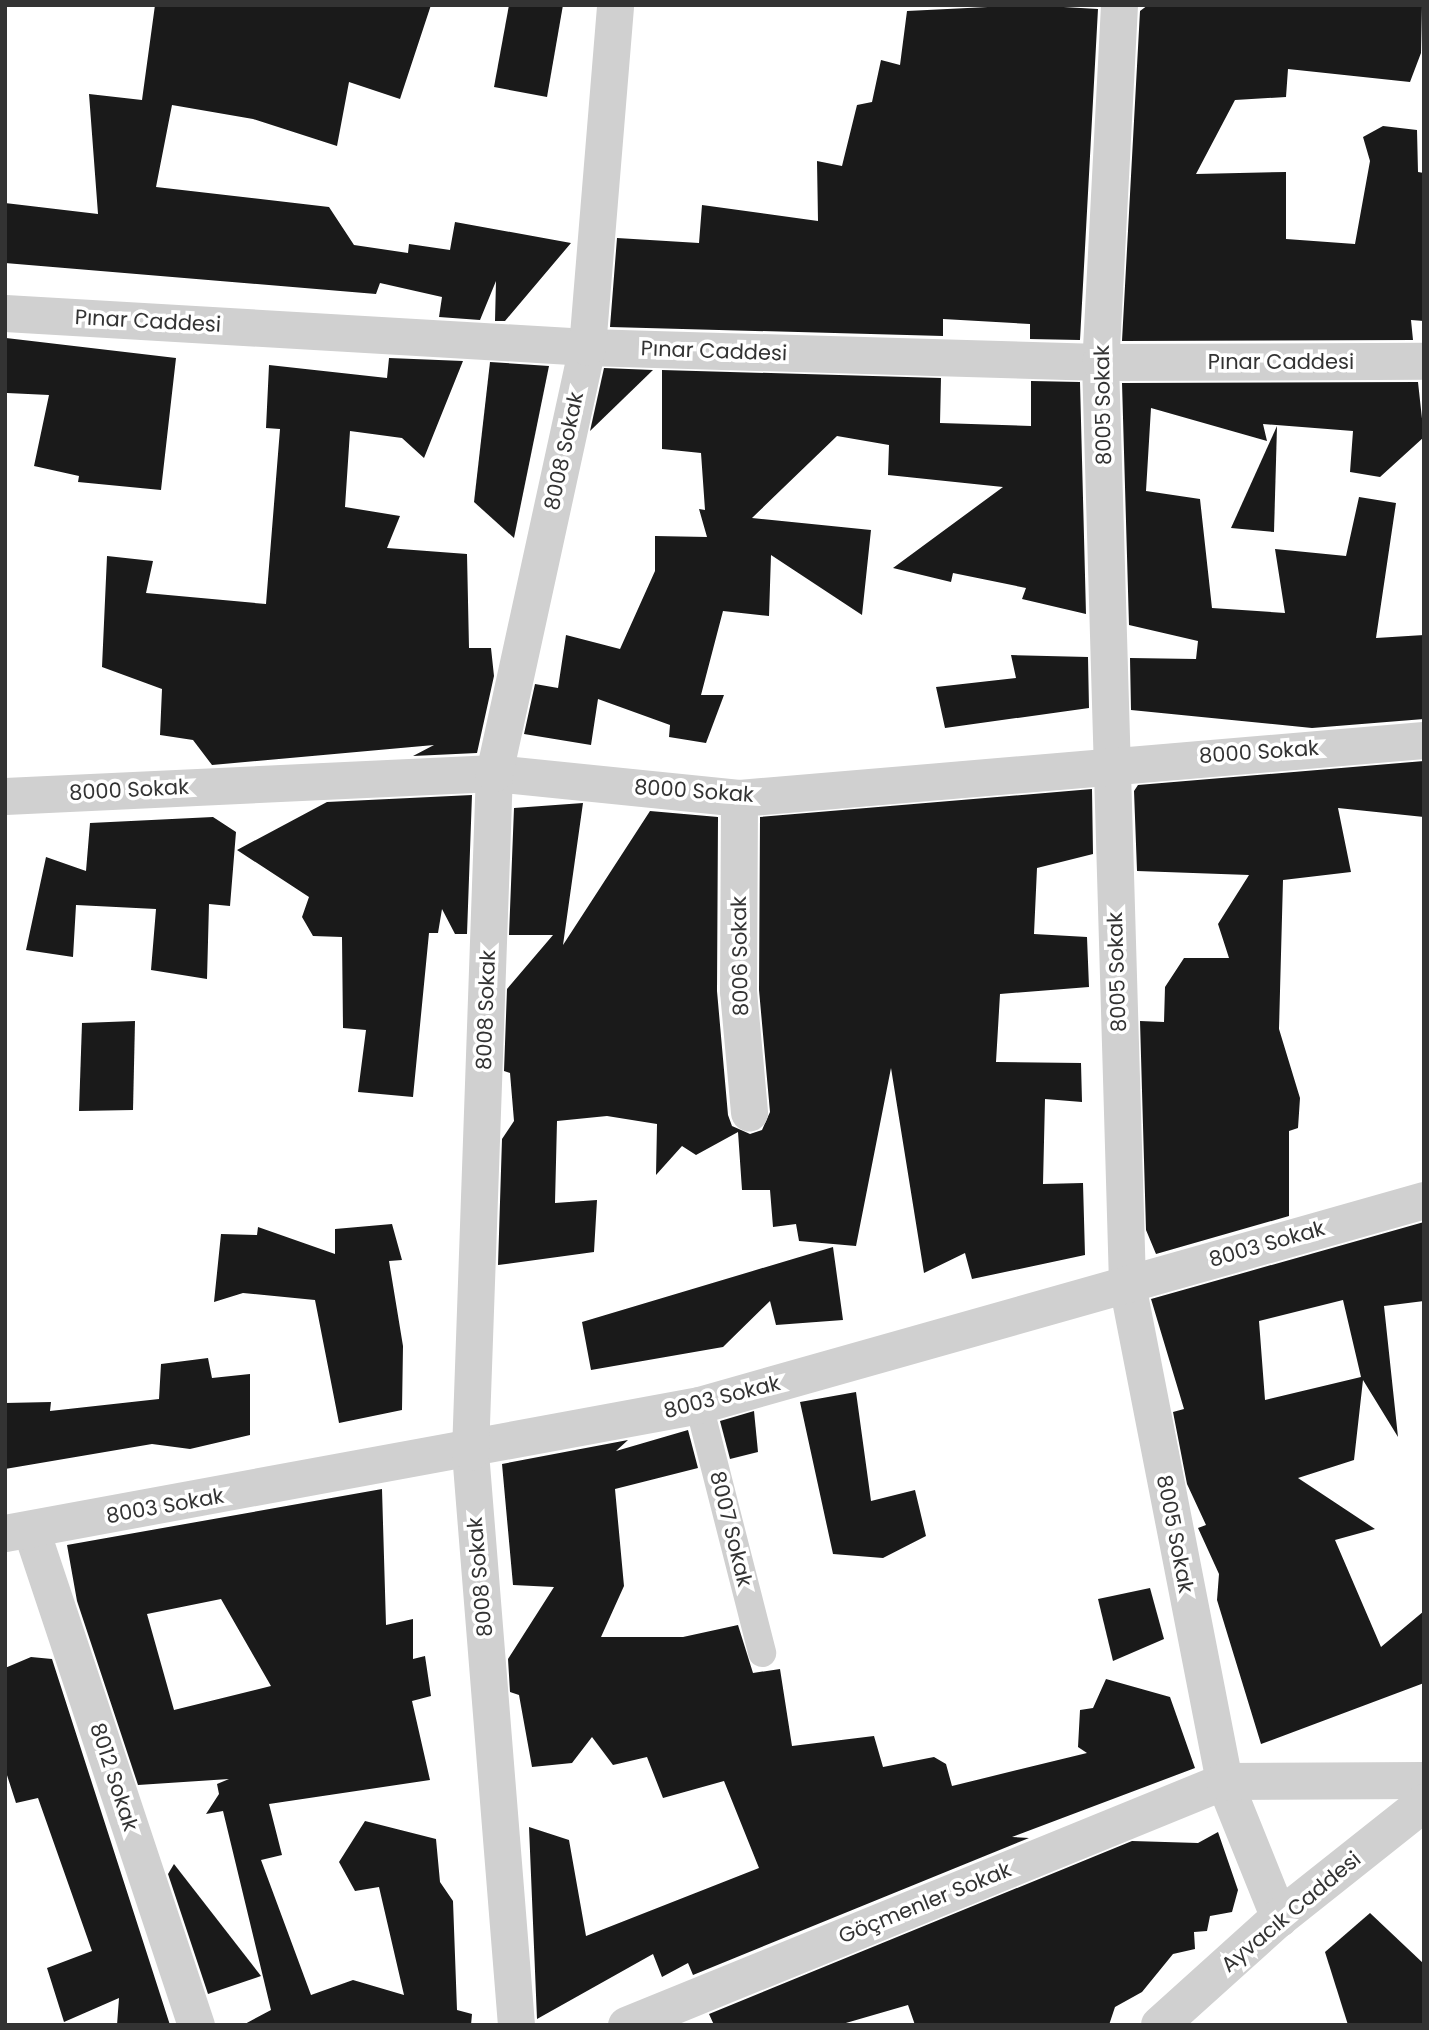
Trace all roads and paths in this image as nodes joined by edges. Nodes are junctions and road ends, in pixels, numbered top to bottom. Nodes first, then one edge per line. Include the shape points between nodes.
1 (615, 5) edge
2 (1119, 5) edge
3 (5, 313) edge
4 (587, 347) junction
5 (1424, 361) edge
6 (1100, 362) junction
7 (1424, 740) edge
8 (1111, 763) junction
9 (494, 773) junction
10 (5, 796) edge
11 (739, 798) junction
12 (749, 1113) dead end
13 (1424, 1200) edge
14 (1127, 1284) junction
15 (699, 1405) junction
16 (470, 1452) junction
17 (18, 1532) edge
18 (762, 1653) dead end
19 (1424, 1780) edge
20 (1224, 1781) junction
21 (1424, 1803) edge
22 (1279, 1918) junction
23 (196, 2025) edge
24 (516, 2025) edge
25 (626, 2025) edge
26 (1160, 2025) edge

1 - 4 street, 8008 Sokak
2 - 6 street, 8005 Sokak
3 - 4 street, Pınar Caddesi
4 - 6 street, Pınar Caddesi
4 - 9 street, 8008 Sokak
5 - 6 street, Pınar Caddesi
6 - 8 street, 8005 Sokak
7 - 8 street, 8000 Sokak
8 - 11 street, 8000 Sokak
8 - 14 street, 8005 Sokak
9 - 10 street, 8000 Sokak
9 - 11 street, 8000 Sokak
9 - 16 street, 8008 Sokak
11 - 12 street, 8006 Sokak via 738,991
13 - 14 street, 8003 Sokak
14 - 15 street, 8003 Sokak
14 - 20 street, 8005 Sokak
15 - 16 street, 8003 Sokak
15 - 18 street, 8007 Sokak
16 - 17 street, 8003 Sokak
16 - 24 street, 8008 Sokak
17 - 23 street, 8012 Sokak
19 - 20 street
20 - 22 street, 8005 Sokak
20 - 25 street, Göçmenler Sokak
21 - 22 street, Ayvacık Caddesi
22 - 26 street, Ayvacık Caddesi

